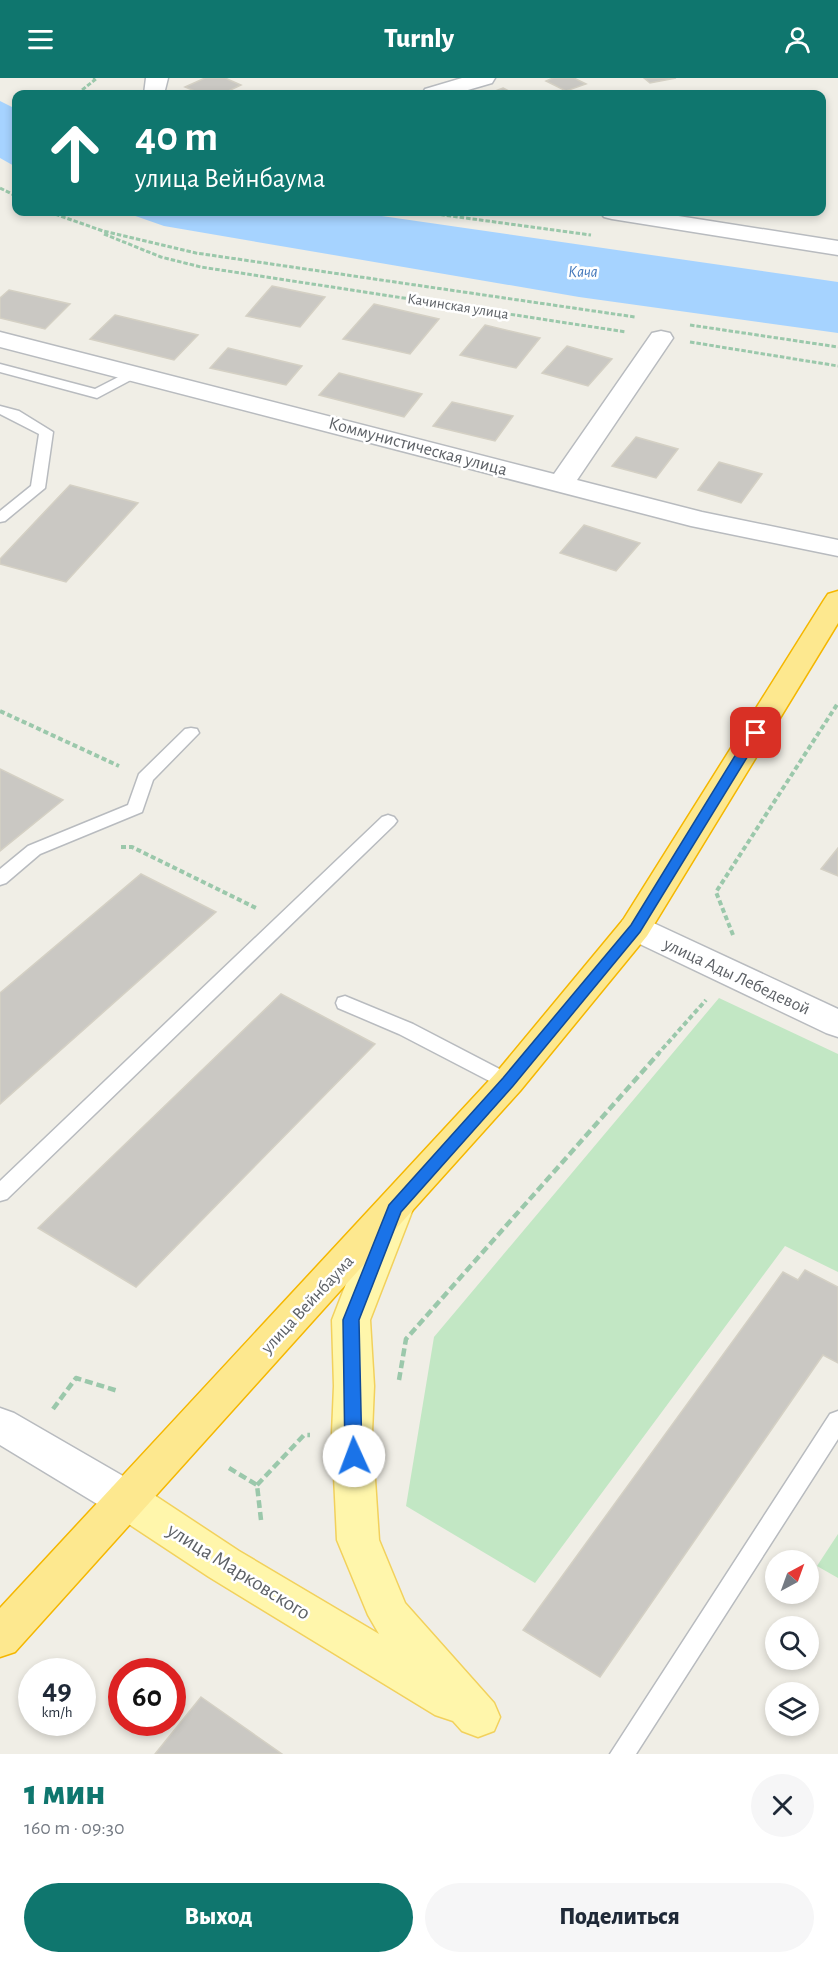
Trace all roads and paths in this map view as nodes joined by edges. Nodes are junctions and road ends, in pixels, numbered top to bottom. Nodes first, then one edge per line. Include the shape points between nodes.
1 (93, 78) edge
2 (484, 78) edge
3 (82, 90) edge
4 (446, 90) edge
5 (59, 216) edge
6 (637, 216) edge
7 (84, 226) junction
8 (838, 248) edge
9 (639, 318) dead end
10 (685, 325) dead end
11 (661, 338) junction
12 (0, 339) edge
13 (838, 347) edge
14 (838, 366) edge
15 (0, 368) edge
16 (137, 373) junction
17 (0, 410) edge
18 (561, 484) junction
19 (0, 518) edge
20 (838, 548) edge
21 (833, 608) edge
22 (838, 704) edge
23 (0, 711) edge
24 (191, 733) dead end
25 (145, 778) junction
26 (388, 821) dead end
27 (110, 848) dead end
28 (0, 879) edge
29 (284, 921) junction
30 (635, 928) junction
31 (733, 936) dead end
32 (711, 995) dead end
33 (345, 1003) dead end
34 (838, 1024) edge
35 (508, 1082) junction
36 (0, 1193) edge
37 (394, 1209) junction
38 (398, 1384) dead end
39 (118, 1391) dead end
40 (50, 1413) dead end
41 (838, 1420) edge
42 (0, 1425) edge
43 (313, 1435) dead end
44 (229, 1468) dead end
45 (257, 1485) junction
46 (127, 1500) junction
47 (261, 1520) dead end
48 (0, 1638) edge
49 (622, 1754) edge

1 - 3 path via 96,79
2 - 4 street
5 - 7 path
6 - 8 street
7 - 9 path via 196,252
7 - 11 path, Качинская улица via 201,267
10 - 13 path
11 - 14 path, Качинская улица
11 - 18 street
12 - 16 street, Коммунистическая улица
15 - 16 lane via 97,394
16 - 18 street, Коммунистическая улица
17 - 19 lane via 46,432 38,488
18 - 20 street, Коммунистическая улица via 701,520
21 - 30 highway, улица Вейнбаума
22 - 31 path via 716,892
23 - 25 path
24 - 25 lane
25 - 28 lane via 136,808 34,850
26 - 29 lane
27 - 29 path via 132,847
29 - 36 lane
30 - 34 street, улица Ады Лебедевой
30 - 35 highway, улица Вейнбаума
32 - 38 path via 406,1339
33 - 35 lane via 406,1029
35 - 37 highway, улица Вейнбаума
37 - 46 highway, улица Вейнбаума
37 - 46 main road, улица Марковского via 351,1320 358,1540 388,1615 478,1717
39 - 40 path via 76,1378
41 - 49 lane
42 - 46 street, улица Марковского
43 - 45 path via 304,1435
44 - 45 path
45 - 47 path
46 - 48 highway, улица Вейнбаума

